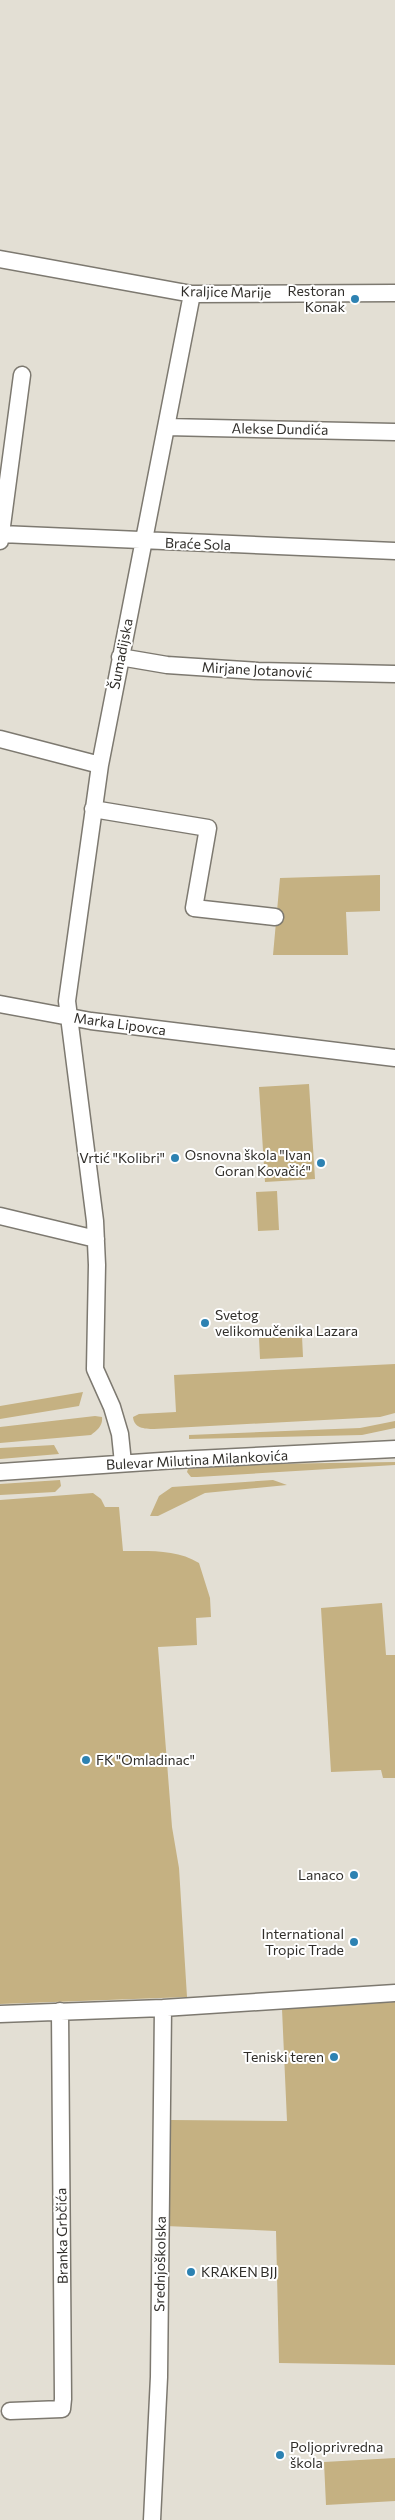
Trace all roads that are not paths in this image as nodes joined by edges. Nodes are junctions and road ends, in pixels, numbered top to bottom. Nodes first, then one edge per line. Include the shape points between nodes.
1 (0, 259) edge
2 (395, 293) edge
3 (192, 294) junction
4 (22, 375) dead end
5 (166, 427) junction
6 (395, 432) edge
7 (0, 538) edge
8 (142, 542) junction
9 (395, 551) edge
10 (120, 657) junction
11 (395, 674) edge
12 (0, 739) edge
13 (100, 765) junction
14 (93, 809) junction
15 (275, 917) dead end
16 (0, 1004) edge
17 (68, 1016) junction
18 (395, 1058) edge
19 (0, 1216) edge
20 (96, 1239) junction
21 (395, 1449) edge
22 (123, 1463) junction
23 (0, 1472) edge
24 (395, 1993) edge
25 (163, 2008) junction
26 (60, 2011) junction
27 (0, 2014) edge
28 (10, 2411) dead end
29 (152, 2520) edge

1 - 3 street, Kraljice Marije
2 - 3 street, Kraljice Marije
3 - 5 street, Šumadijska
4 - 7 street
5 - 6 street, Alekse Dundića
5 - 8 street, Šumadijska
7 - 8 street, Braće Sola
8 - 9 street, Braće Sola
8 - 10 street, Šumadijska
10 - 11 street, Mirjane Jotanović via 167,665 258,671
10 - 13 street, Šumadijska
12 - 13 street
13 - 14 street, Šumadijska
14 - 15 street via 208,828 194,908
14 - 17 street, Šumadijska via 67,1001
16 - 17 street
17 - 18 street, Marka Lipovca
17 - 20 street, Marka Lipovca
19 - 20 street
20 - 22 street, Marka Lipovca via 95,1369 112,1407 120,1434
21 - 22 street, Bulevar Milutina Milankovića
22 - 23 street, Bulevar Milutina Milankovića
24 - 25 street
25 - 26 street
25 - 29 street, Srednjoškolska via 159,2377
26 - 27 street
26 - 28 street, Branka Grbčića via 64,2399 62,2409

